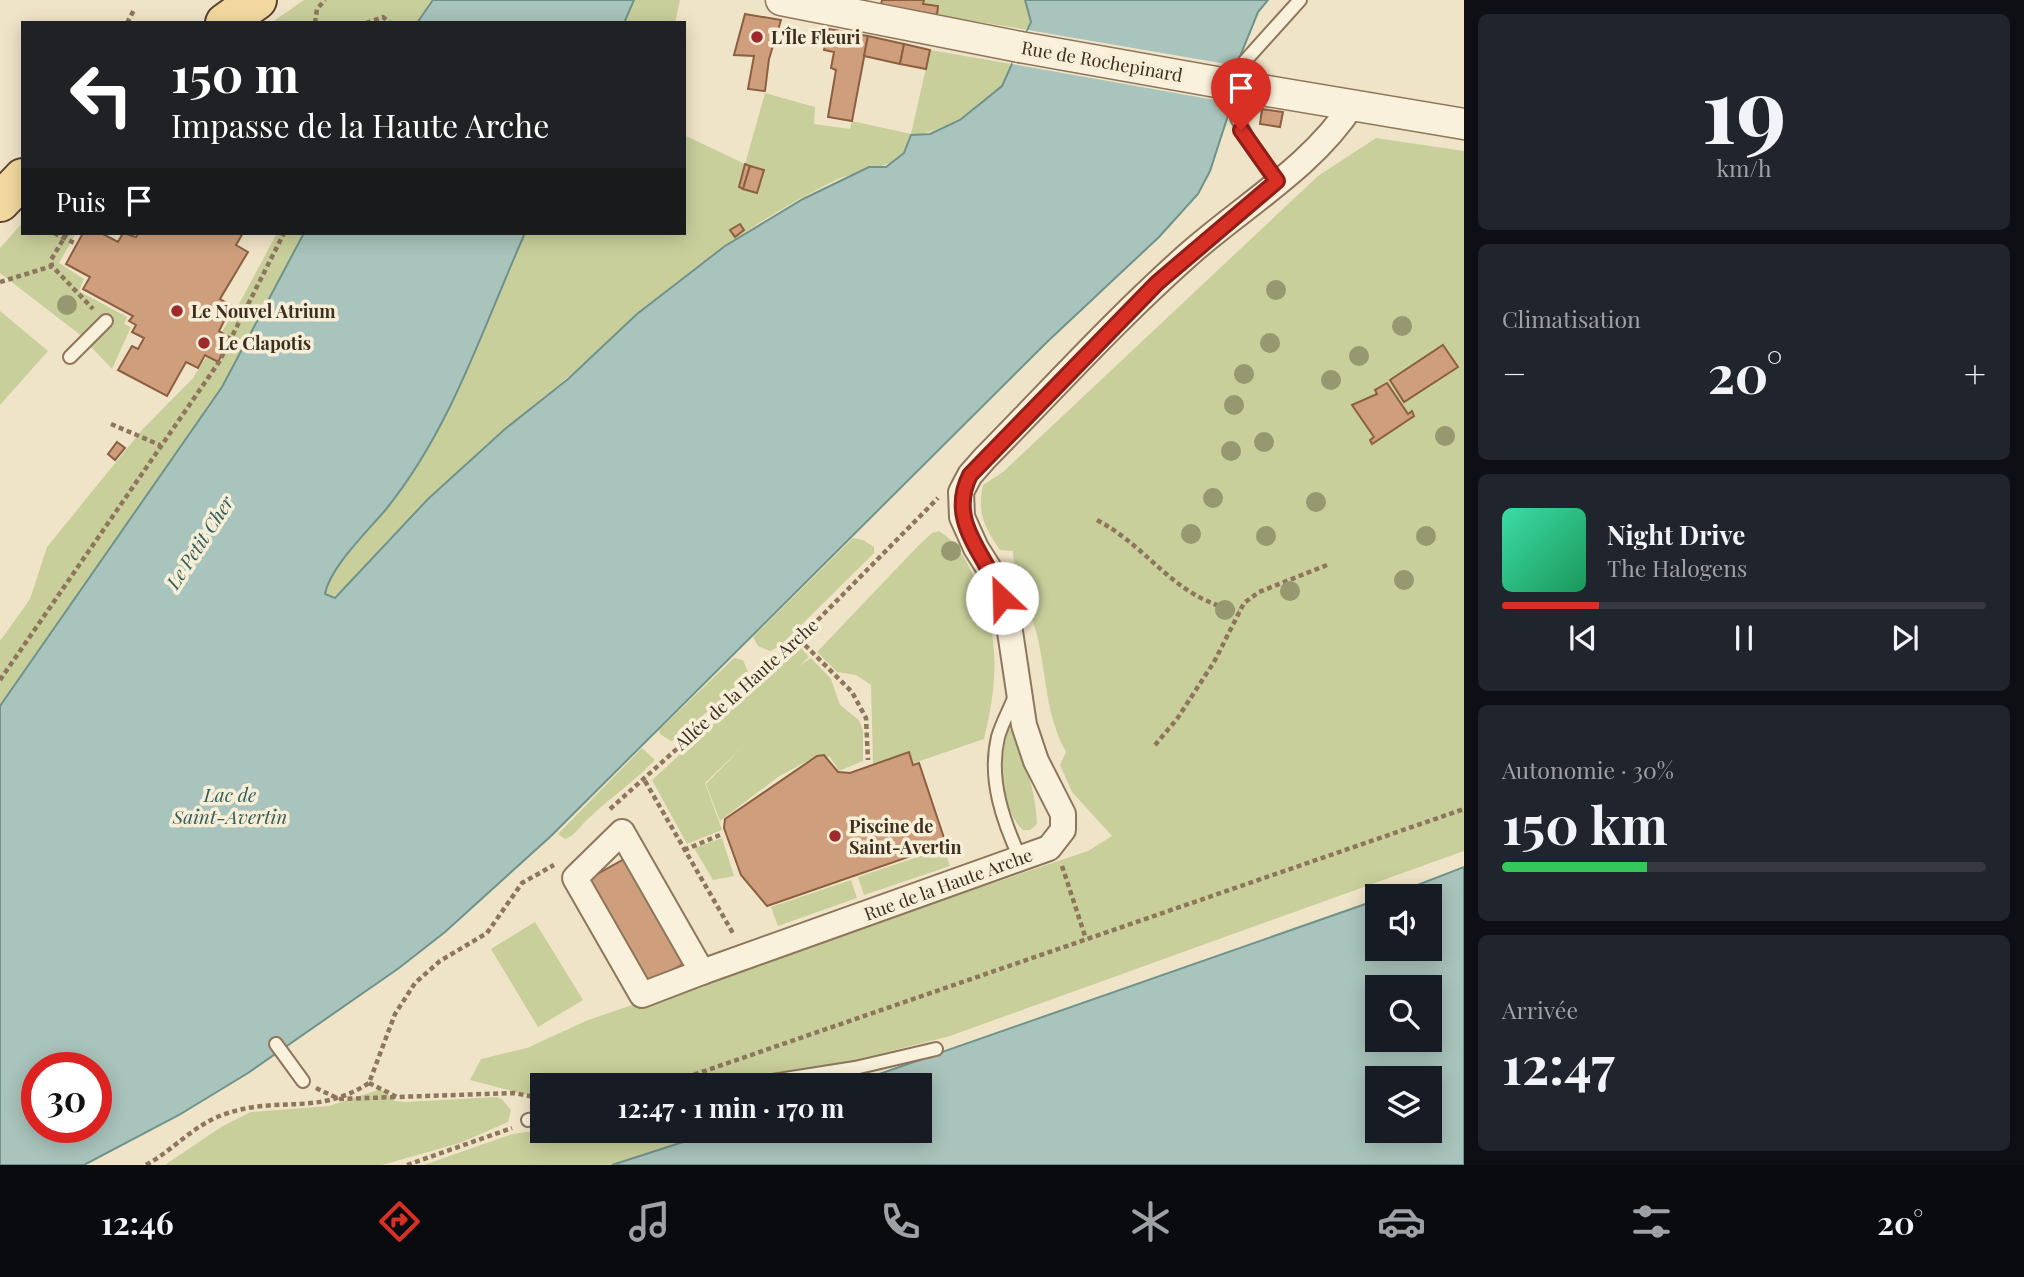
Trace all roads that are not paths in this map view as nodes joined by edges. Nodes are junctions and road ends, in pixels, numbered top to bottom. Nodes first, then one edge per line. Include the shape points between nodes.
1 (257, 0) edge
2 (782, 0) edge
3 (1300, 0) edge
4 (228, 21) edge
5 (1352, 105) junction
6 (1464, 124) edge
7 (21, 180) edge
8 (1277, 181) junction
9 (0, 202) edge
10 (106, 321) road end
11 (70, 357) dead end
12 (1018, 689) junction
13 (1020, 858) junction
14 (702, 972) junction
15 (276, 1044) dead end
16 (936, 1049) dead end
17 (823, 1073) edge
18 (303, 1081) road end
19 (530, 1119) edge
20 (527, 1120) road end

1 - 4 main road
2 - 5 street, Rue de Rochepinard, bridge
3 - 8 lane via 1245,61 1237,118
5 - 6 street, Rue de Rochepinard
5 - 8 street via 1331,136
7 - 9 main road
8 - 12 street, Rue de la Haute Arche via 1157,283 970,475 961,492 962,517 995,578 1009,618
10 - 11 lane
12 - 13 lane via 998,737 996,777 1003,822
12 - 13 street, Rue de la Haute Arche via 1036,761 1063,814 1063,830 1049,848
13 - 14 street, Rue de la Haute Arche
14 - 14 street, Rue de la Haute Arche via 635,855 622,832 575,878 642,996
15 - 18 lane
16 - 17 lane
19 - 20 lane

